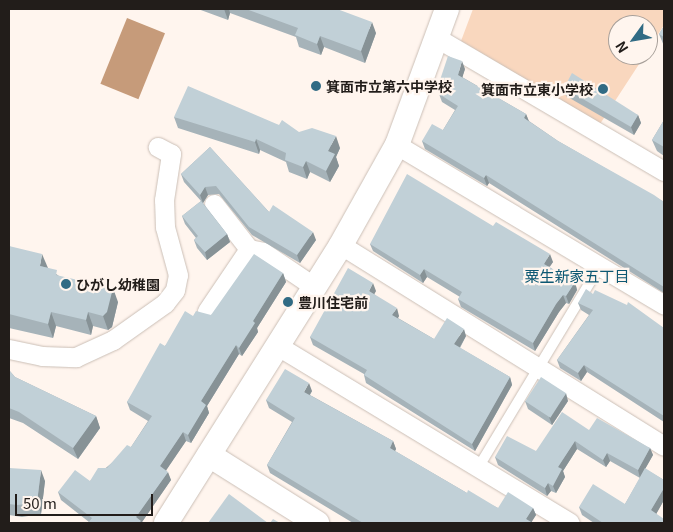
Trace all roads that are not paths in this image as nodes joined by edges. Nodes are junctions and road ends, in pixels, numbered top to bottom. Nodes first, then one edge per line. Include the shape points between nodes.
1 (447, 9) edge
2 (437, 38) junction
3 (397, 145) junction
4 (158, 147) dead end
5 (664, 171) edge
6 (214, 204) dead end
7 (341, 245) junction
8 (249, 249) junction
9 (600, 266) junction
10 (313, 286) junction
11 (664, 305) edge
12 (207, 311) dead end
13 (278, 346) junction
14 (9, 349) edge
15 (538, 369) junction
16 (664, 446) edge
17 (209, 455) junction
18 (478, 468) junction
19 (166, 523) edge
20 (317, 523) edge
21 (570, 523) edge

1 - 2 street
2 - 3 street
2 - 5 street
3 - 7 street
3 - 9 street
4 - 14 street via 171,154 164,200 164,228 178,275 175,290 165,303 114,340 76,357 42,356
6 - 8 street
7 - 10 street
7 - 15 street
8 - 10 street via 263,252
8 - 12 street
9 - 11 street
9 - 15 lane
10 - 13 street
13 - 17 street
13 - 18 street
15 - 16 street
15 - 18 lane
17 - 19 street
17 - 20 street
18 - 21 street

